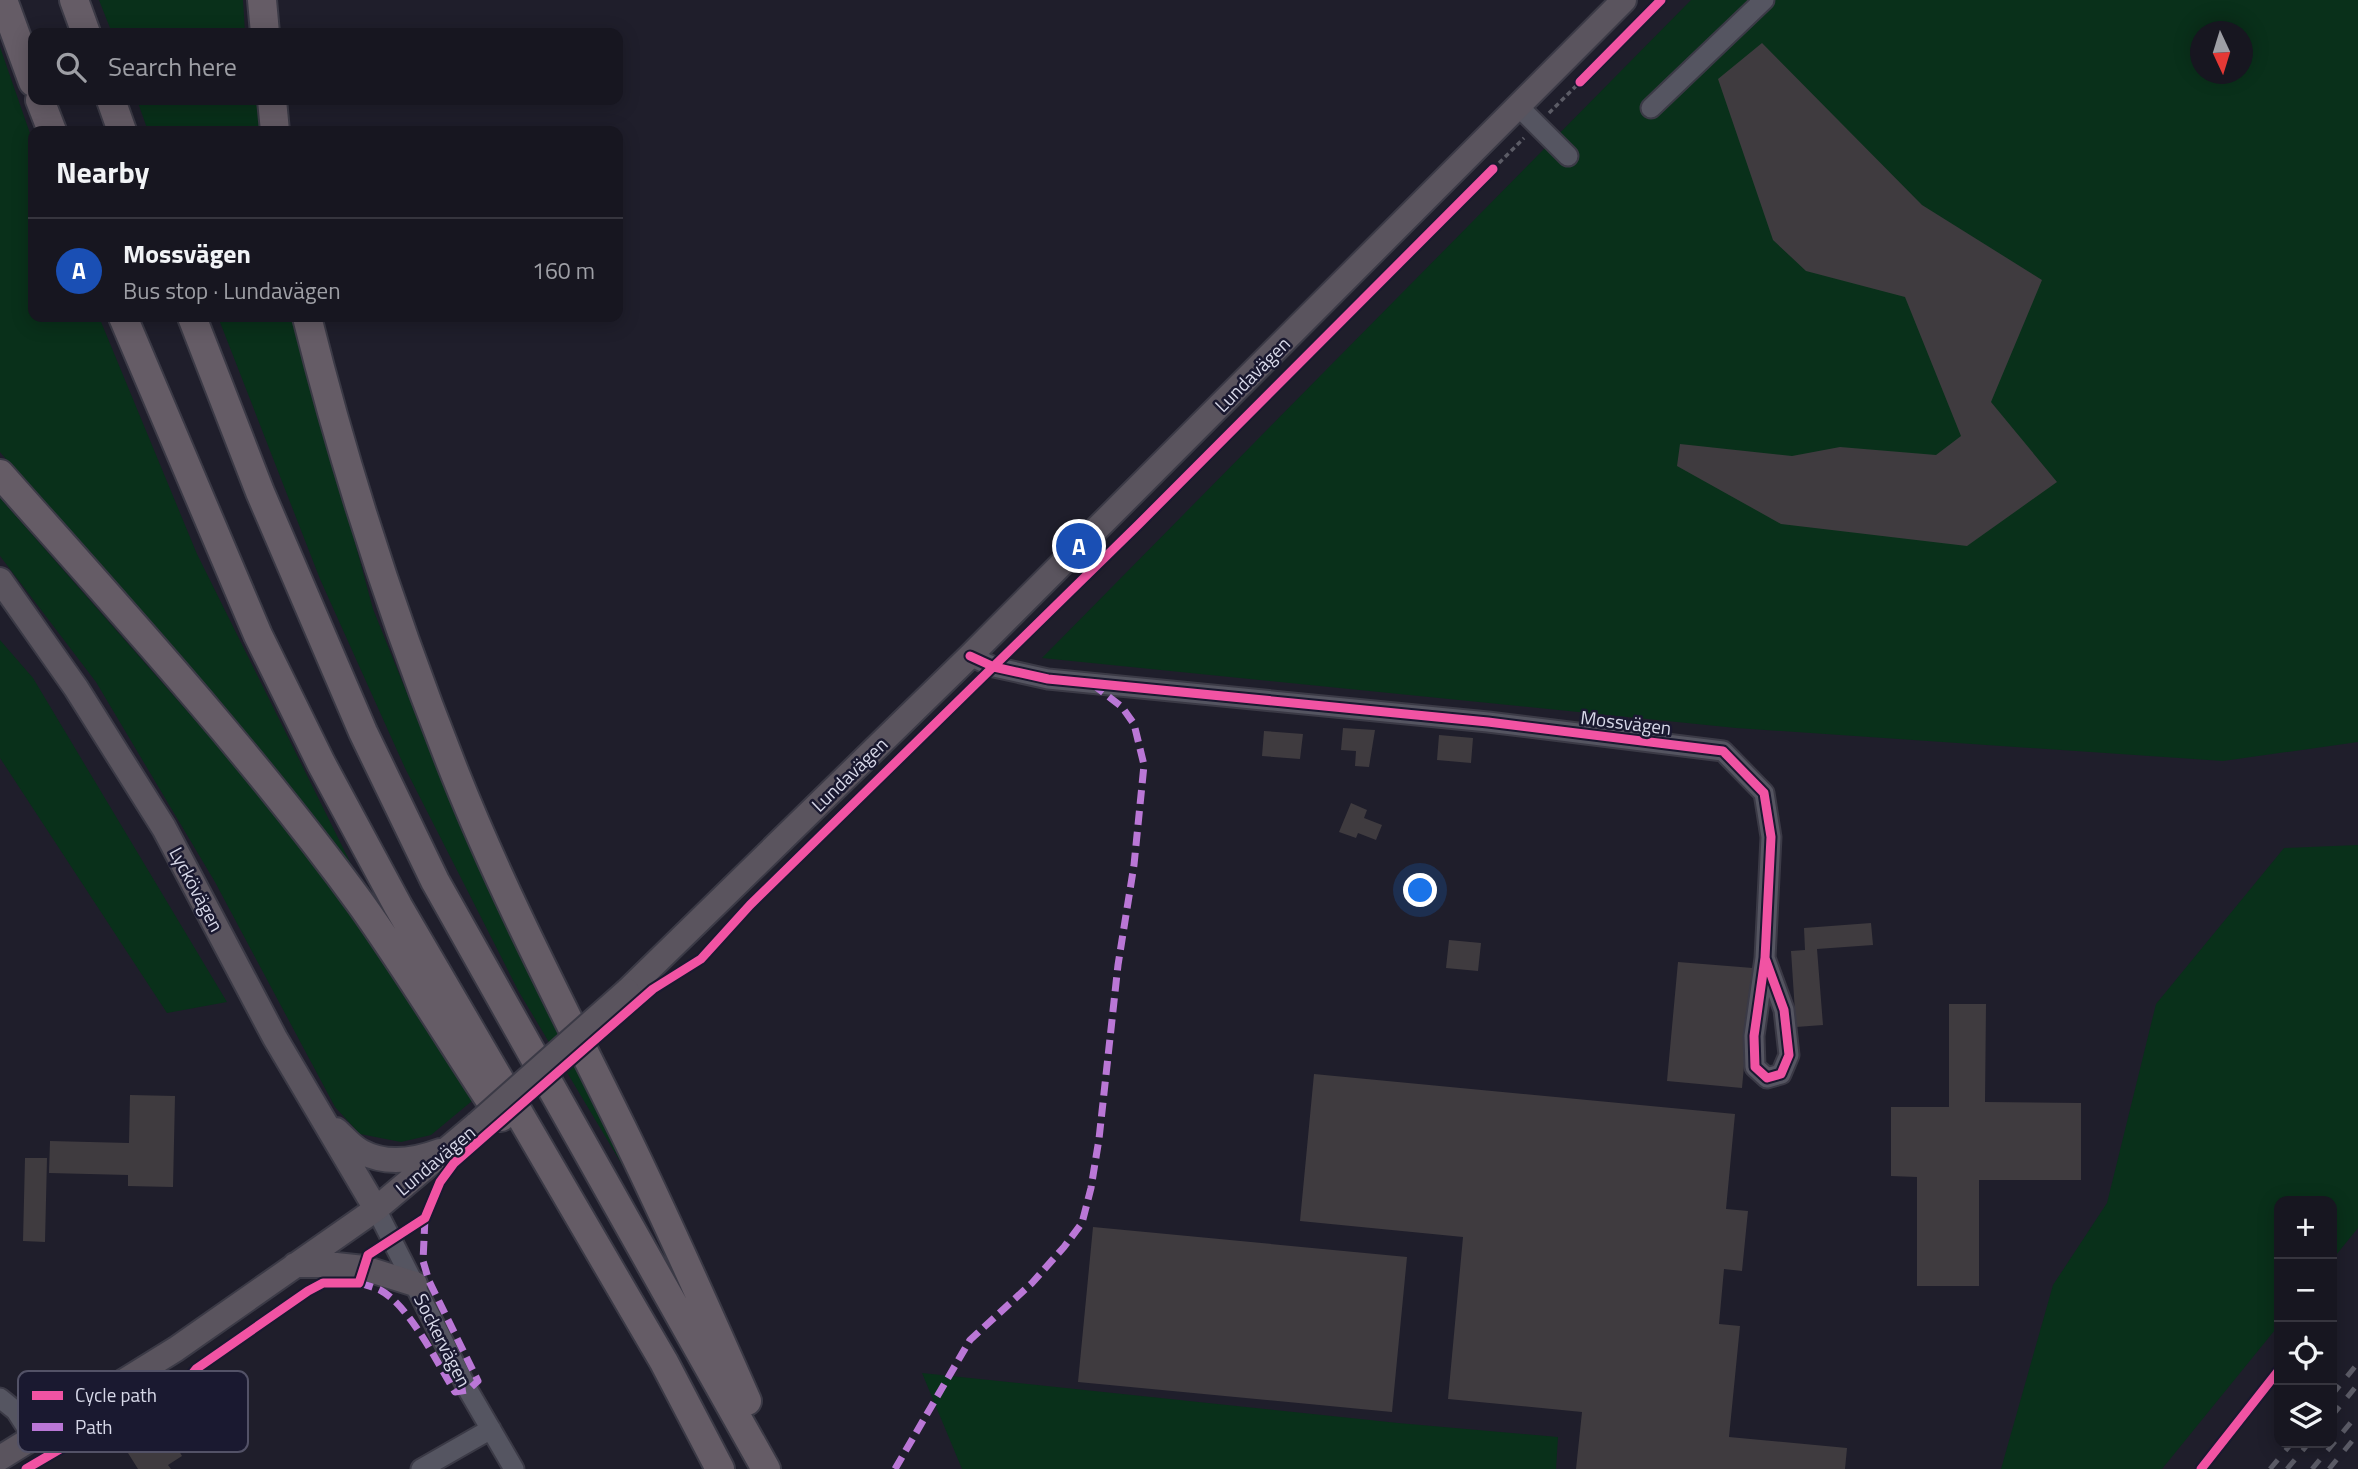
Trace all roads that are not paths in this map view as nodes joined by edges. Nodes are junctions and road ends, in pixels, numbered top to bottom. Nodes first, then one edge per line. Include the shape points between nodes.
1 (3, 0) edge
2 (74, 0) edge
3 (262, 0) edge
4 (1624, 0) edge
5 (1764, 0) edge
6 (84, 28) edge
7 (265, 28) edge
8 (28, 68) edge
9 (42, 105) edge
10 (113, 105) edge
11 (272, 105) edge
12 (1518, 106) junction
13 (1651, 108) dead end
14 (50, 126) edge
15 (120, 126) edge
16 (275, 126) edge
17 (1568, 156) dead end
18 (125, 322) edge
19 (194, 322) edge
20 (308, 322) edge
21 (0, 474) edge
22 (0, 580) edge
23 (970, 656) junction
24 (1765, 958) junction
25 (312, 1100) junction
26 (453, 1146) junction
27 (376, 1209) junction
28 (295, 1265) junction
29 (415, 1284) junction
30 (664, 1362) junction
31 (142, 1371) edge
32 (0, 1398) edge
33 (18, 1414) edge
34 (491, 1430) junction
35 (18, 1447) edge
36 (0, 1458) edge
37 (421, 1469) edge
38 (514, 1469) edge
39 (720, 1469) edge
40 (766, 1469) edge
41 (774, 1469) edge

1 - 8 highway
2 - 6 highway
3 - 7 highway
4 - 12 main road, Lundavägen
5 - 13 street
9 - 14 highway
10 - 15 highway
11 - 16 highway
12 - 17 street
12 - 23 main road, Lundavägen
18 - 30 highway via 258,635 321,762 398,906
19 - 40 highway via 260,492 352,706 435,881
20 - 41 highway via 372,551 457,778 702,1301
21 - 30 highway via 199,701 362,906
22 - 25 main road, Lyckövägen via 76,688 157,817
23 - 24 street, Mossvägen via 994,667 1048,679 1488,722 1723,751 1765,793 1771,837
23 - 26 main road, Lundavägen, bridge via 627,991
24 - 24 street, Mossvägen via 1754,1047 1755,1067 1767,1078 1781,1074 1789,1055 1784,1010
25 - 26 main road via 336,1130 360,1152 372,1156 409,1160
25 - 27 main road, Lyckövägen
26 - 27 main road, Lundavägen
27 - 28 main road, Lundavägen
27 - 29 street, Sockervägen
28 - 29 main road via 364,1268
28 - 31 main road, Lundavägen
29 - 34 street, Sockervägen
30 - 39 highway
32 - 33 street
34 - 37 street
34 - 38 street, Sockervägen
35 - 36 main road, Lundavägen

